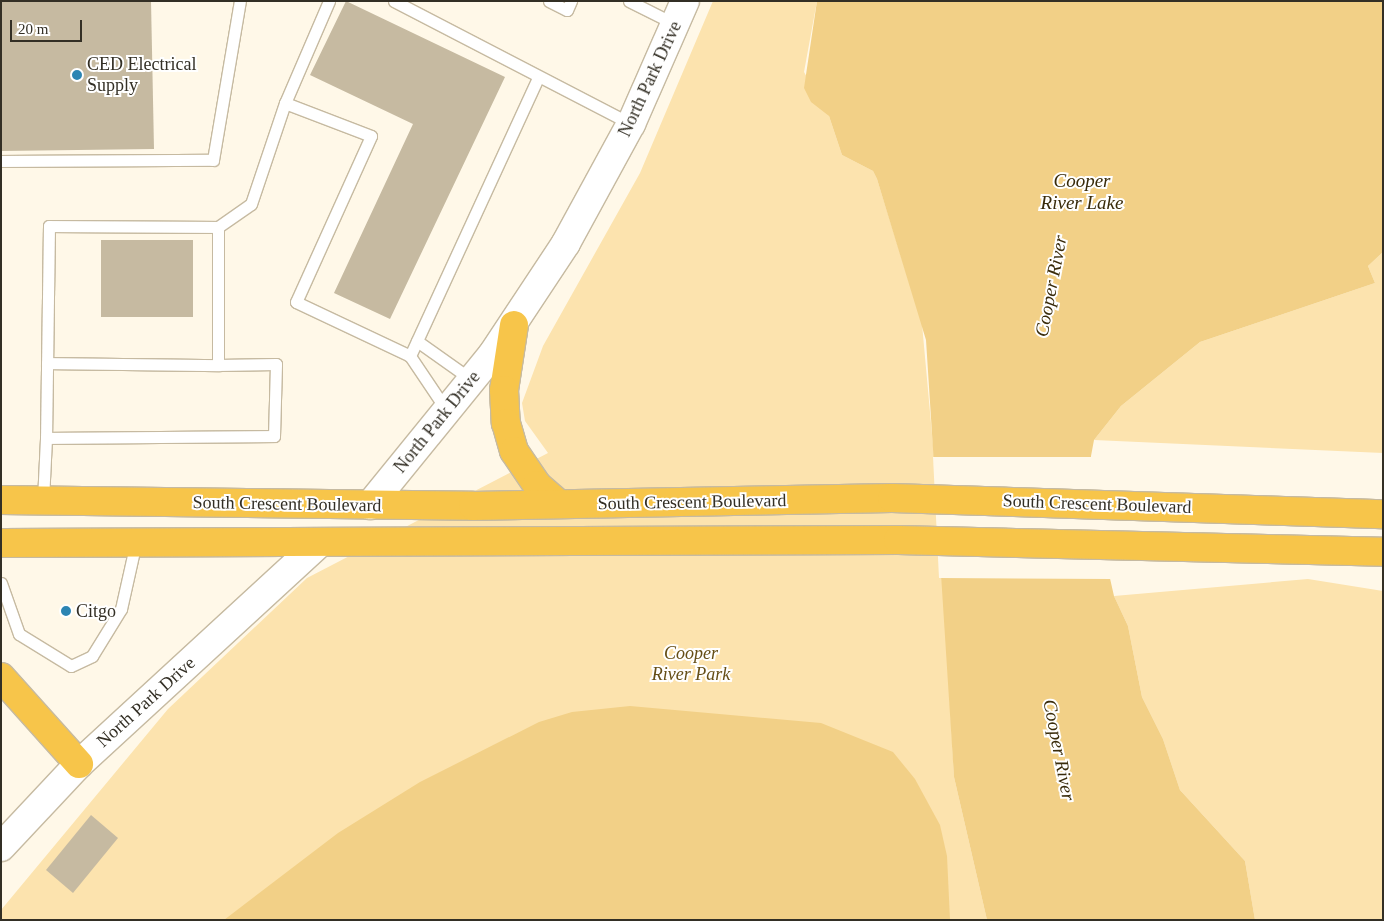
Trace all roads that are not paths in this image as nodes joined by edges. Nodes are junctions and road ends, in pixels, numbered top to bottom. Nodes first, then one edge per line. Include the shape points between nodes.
1 (240, 1) edge
2 (329, 1) edge
3 (394, 1) edge
4 (550, 1) edge
5 (571, 1) edge
6 (629, 1) edge
7 (680, 12) edge
8 (538, 78) junction
9 (285, 103) junction
10 (631, 124) junction
11 (1, 162) edge
12 (218, 227) junction
13 (514, 325) junction
14 (417, 341) junction
15 (410, 356) junction
16 (47, 363) junction
17 (218, 365) junction
18 (472, 380) junction
19 (447, 411) junction
20 (46, 438) junction
21 (1, 500) edge
22 (44, 500) junction
23 (559, 504) junction
24 (370, 505) junction
25 (1383, 514) edge
26 (136, 542) junction
27 (1, 543) edge
28 (317, 545) junction
29 (1383, 552) edge
30 (1, 583) edge
31 (1, 677) edge
32 (79, 764) junction
33 (1, 847) edge

1 - 11 lane via 212,160
2 - 9 lane
3 - 8 lane
4 - 5 lane via 567,10
6 - 7 lane
7 - 10 street, North Park Drive
8 - 10 lane
8 - 14 lane
9 - 12 lane via 251,204
9 - 15 lane via 371,136 296,302
10 - 13 street, North Park Drive via 566,243
12 - 16 lane via 49,226
12 - 17 lane
13 - 18 street, North Park Drive
13 - 23 highway via 504,390 506,423 514,451 537,485
14 - 15 lane
14 - 18 lane
15 - 19 lane
16 - 17 lane
16 - 20 lane
17 - 20 lane via 276,364 274,436
18 - 19 street, North Park Drive
19 - 24 street, North Park Drive
20 - 22 lane
21 - 22 highway, South Crescent Boulevard
22 - 24 highway, South Crescent Boulevard
23 - 24 highway, South Crescent Boulevard
23 - 25 highway, South Crescent Boulevard via 892,498
24 - 28 highway, North Park Drive
26 - 27 highway
26 - 28 highway
26 - 30 lane via 121,609 92,656 70,666 19,634
28 - 29 highway via 898,540
28 - 32 street, North Park Drive
31 - 32 highway
32 - 33 street, North Park Drive

